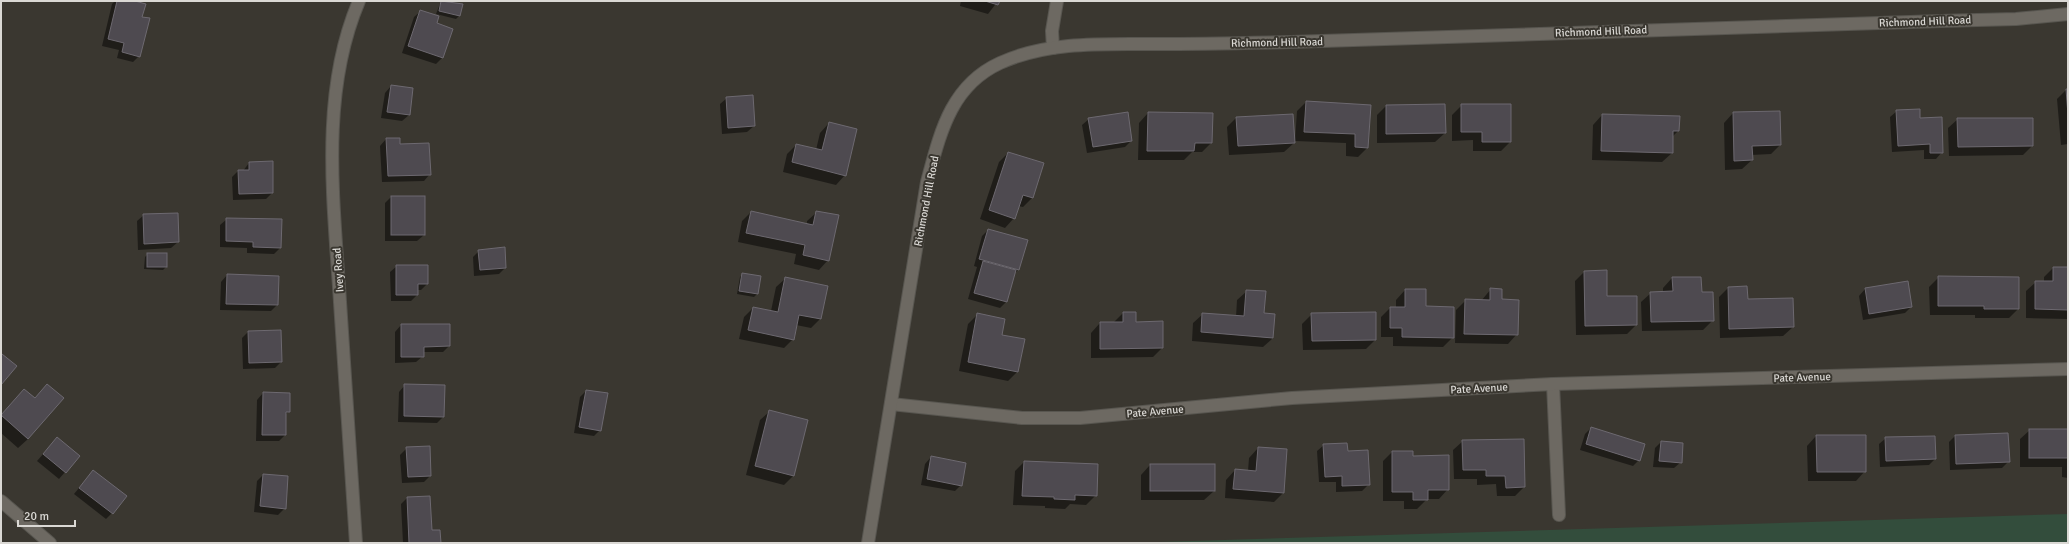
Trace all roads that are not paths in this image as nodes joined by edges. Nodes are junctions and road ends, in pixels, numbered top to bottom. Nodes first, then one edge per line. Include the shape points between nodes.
1 (359, 1) edge
2 (1057, 1) edge
3 (2068, 14) edge
4 (1053, 48) junction
5 (2068, 369) edge
6 (1553, 384) junction
7 (891, 404) junction
8 (2, 505) edge
9 (1559, 515) dead end
10 (50, 543) edge
11 (356, 543) edge
12 (868, 543) edge

1 - 11 street, Ivey Road via 342,51 333,122 335,223
2 - 4 street via 1052,31
3 - 4 street, Richmond Hill Road via 2016,19 1663,28 1450,38 1084,45
4 - 7 street, Richmond Hill Road via 1001,62 984,71 952,105 927,182
5 - 6 street, Pate Avenue
6 - 7 street, Pate Avenue via 1292,398 1080,418 1022,418
6 - 9 street
7 - 12 street, Richmond Hill Road
8 - 10 street

